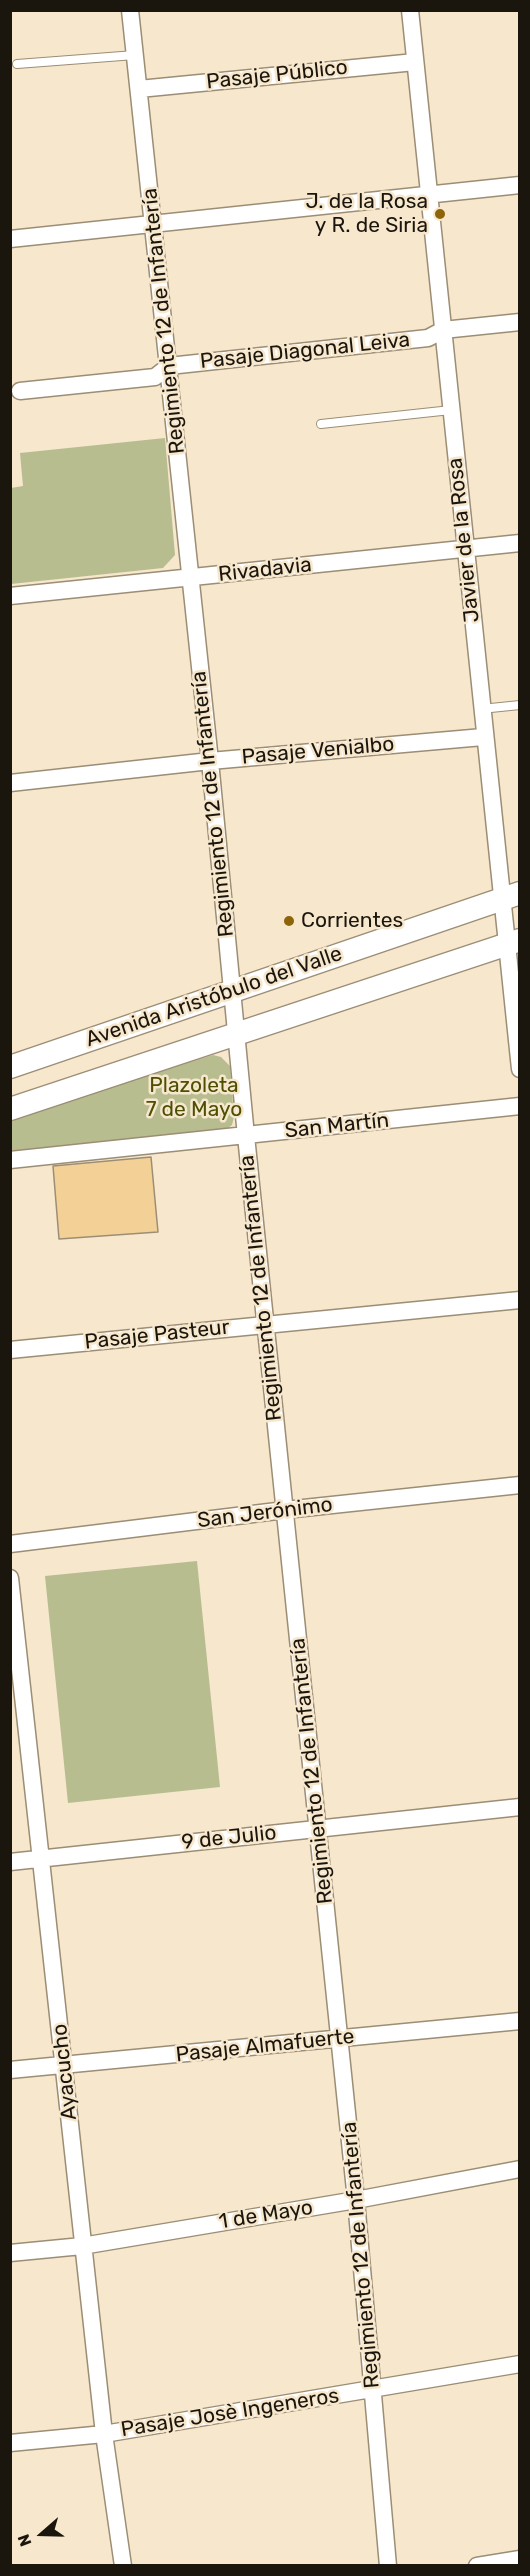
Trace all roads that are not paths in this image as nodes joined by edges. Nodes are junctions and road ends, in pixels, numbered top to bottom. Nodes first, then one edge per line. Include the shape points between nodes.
1 (130, 10) edge
2 (410, 10) edge
3 (135, 55) junction
4 (415, 62) junction
5 (17, 64) dead end
6 (139, 89) junction
7 (519, 184) edge
8 (429, 196) junction
9 (154, 225) junction
10 (10, 239) edge
11 (519, 322) edge
12 (443, 330) junction
13 (169, 366) junction
14 (20, 391) dead end
15 (451, 410) junction
16 (321, 424) dead end
17 (519, 543) edge
18 (464, 548) junction
19 (190, 578) junction
20 (10, 596) edge
21 (519, 705) edge
22 (480, 709) junction
23 (483, 736) junction
24 (210, 761) junction
25 (10, 783) edge
26 (510, 897) edge
27 (513, 943) edge
28 (232, 990) junction
29 (236, 1034) junction
30 (10, 1067) edge
31 (519, 1069) edge
32 (519, 1106) edge
33 (10, 1109) edge
34 (246, 1136) junction
35 (10, 1160) edge
36 (519, 1300) edge
37 (265, 1324) junction
38 (10, 1350) edge
39 (519, 1485) edge
40 (285, 1510) junction
41 (10, 1544) edge
42 (10, 1578) edge
43 (519, 1807) edge
44 (318, 1828) junction
45 (42, 1859) junction
46 (10, 1862) edge
47 (519, 2021) edge
48 (339, 2038) junction
49 (64, 2065) junction
50 (10, 2070) edge
51 (519, 2169) edge
52 (356, 2200) junction
53 (82, 2246) junction
54 (10, 2253) edge
55 (519, 2364) edge
56 (374, 2389) junction
57 (104, 2434) junction
58 (10, 2442) edge
59 (517, 2561) edge
60 (123, 2565) edge
61 (388, 2565) edge
62 (477, 2565) edge

1 - 3 street, Regimiento 12 de Infantería
2 - 4 street, Javier de la Rosa
3 - 5 lane
3 - 6 street, Regimiento 12 de Infantería
4 - 6 street, Pasaje Público
4 - 8 street, Javier de la Rosa
6 - 9 street, Regimiento 12 de Infantería
7 - 8 street
8 - 9 street
8 - 12 street, Javier de la Rosa
9 - 10 street
9 - 13 street, Regimiento 12 de Infantería
11 - 12 street, Pasaje Diagonal Leiva
12 - 13 street, Pasaje Diagonal Leiva via 428,338
12 - 15 street, Javier de la Rosa
13 - 14 street, Pasaje Diagonal Leiva via 155,377
13 - 19 street, Regimiento 12 de Infantería
15 - 16 lane
15 - 18 street, Javier de la Rosa
17 - 18 street, Rivadavia
18 - 19 street, Rivadavia
18 - 22 street, Javier de la Rosa
19 - 20 street, Rivadavia
19 - 24 street, Regimiento 12 de Infantería
21 - 22 lane
22 - 23 street, Javier de la Rosa
23 - 24 street, Pasaje Venialbo
23 - 26 street, Javier de la Rosa
24 - 25 street, Pasaje Venialbo
24 - 28 street, Regimiento 12 de Infantería
26 - 27 street, Javier de la Rosa
26 - 28 main road, Avenida Aristóbulo del Valle
27 - 29 main road, Avenida Aristóbulo del Valle
27 - 31 street, Javier de la Rosa
28 - 29 street, Regimiento 12 de Infantería
28 - 30 main road, Avenida Aristóbulo del Valle
29 - 33 main road, Avenida Aristóbulo del Valle
29 - 34 street, Regimiento 12 de Infantería
32 - 34 street, San Martín
34 - 35 street, San Martín
34 - 37 street, Regimiento 12 de Infantería
36 - 37 street, Pasaje Pasteur
37 - 38 street, Pasaje Pasteur
37 - 40 street, Regimiento 12 de Infantería
39 - 40 street, San Jerónimo
40 - 41 street, San Jerónimo
40 - 44 street, Regimiento 12 de Infantería
42 - 45 street, Ayacucho
43 - 44 street, 9 de Julio
44 - 45 street, 9 de Julio
44 - 48 street, Regimiento 12 de Infantería
45 - 46 street, 9 de Julio
45 - 49 street, Ayacucho
47 - 48 street, Pasaje Almafuerte
48 - 49 street, Pasaje Almafuerte
48 - 52 street, Regimiento 12 de Infantería
49 - 50 street, Pasaje Almafuerte
49 - 53 street, Ayacucho
51 - 52 street, 1 de Mayo
52 - 53 street, 1 de Mayo
52 - 56 street, Regimiento 12 de Infantería
53 - 54 street, 1 de Mayo
53 - 57 street, Ayacucho
55 - 56 street, Pasaje Josè Ingeneros
56 - 57 street, Pasaje Josè Ingeneros
56 - 61 street, Regimiento 12 de Infantería
57 - 58 street, Pasaje Josè Ingeneros
57 - 60 street, Ayacucho
59 - 62 street

